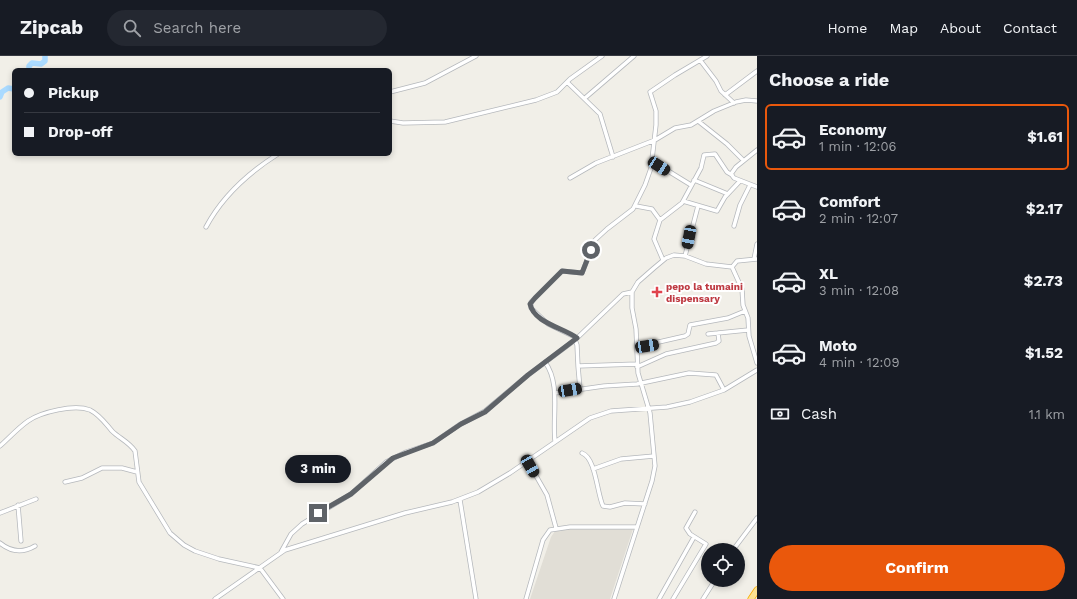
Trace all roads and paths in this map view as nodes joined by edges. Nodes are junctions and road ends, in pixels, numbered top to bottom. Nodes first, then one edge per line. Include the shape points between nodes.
1 (476, 56) edge
2 (602, 56) edge
3 (634, 56) edge
4 (707, 56) edge
5 (700, 60) junction
6 (757, 71) edge
7 (567, 82) junction
8 (392, 92) edge
9 (725, 95) junction
10 (585, 98) junction
11 (757, 101) edge
12 (734, 103) junction
13 (392, 121) edge
14 (698, 121) junction
15 (655, 140) junction
16 (757, 150) edge
17 (274, 156) edge
18 (613, 157) junction
19 (743, 160) junction
20 (652, 161) junction
21 (732, 175) junction
22 (570, 178) dead end
23 (694, 180) junction
24 (740, 181) junction
25 (691, 185) junction
26 (750, 185) junction
27 (757, 187) edge
28 (728, 194) junction
29 (683, 201) junction
30 (636, 206) junction
31 (698, 206) junction
32 (660, 220) junction
33 (734, 226) dead end
34 (206, 227) dead end
35 (757, 244) edge
36 (685, 256) junction
37 (756, 259) edge
38 (663, 260) junction
39 (732, 266) junction
40 (632, 292) junction
41 (745, 311) junction
42 (748, 330) junction
43 (718, 332) junction
44 (708, 334) dead end
45 (576, 339) junction
46 (637, 347) junction
47 (546, 362) junction
48 (757, 363) edge
49 (578, 366) junction
50 (637, 366) junction
51 (757, 370) edge
52 (641, 384) junction
53 (580, 389) junction
54 (724, 390) junction
55 (555, 393) junction
56 (649, 408) junction
57 (555, 441) junction
58 (0, 446) edge
59 (582, 453) dead end
60 (654, 456) junction
61 (527, 460) junction
62 (593, 470) junction
63 (137, 472) junction
64 (65, 482) dead end
65 (36, 499) dead end
66 (460, 500) junction
67 (645, 504) junction
68 (18, 505) junction
69 (695, 512) dead end
70 (0, 513) edge
71 (757, 518) edge
72 (636, 527) junction
73 (556, 528) junction
74 (694, 537) junction
75 (21, 541) dead end
76 (738, 543) edge
77 (0, 544) edge
78 (35, 546) dead end
79 (280, 553) junction
80 (260, 568) junction
81 (711, 587) edge
82 (757, 590) edge
83 (215, 599) edge
84 (283, 599) edge
85 (476, 599) edge
86 (526, 599) edge
87 (614, 599) edge
88 (659, 599) edge
89 (673, 599) edge
90 (703, 599) edge
91 (751, 599) edge

1 - 8 street via 426,83
2 - 7 street
3 - 10 street
4 - 5 street
5 - 9 street
5 - 15 street via 650,92 656,113
6 - 9 street
7 - 10 street
7 - 13 street via 557,92 545,97 456,120 415,123
9 - 12 street
10 - 18 street via 601,117
11 - 12 street via 743,100
12 - 14 street
14 - 15 street via 675,128
14 - 19 street
15 - 18 street
15 - 20 street
16 - 19 street
17 - 34 street via 260,164 236,186
18 - 22 street via 596,163
19 - 21 street via 733,170
20 - 25 street
20 - 30 street
21 - 23 street via 727,172 716,155 710,154 703,156 702,166
21 - 24 street
23 - 25 street
23 - 28 street
24 - 26 street
24 - 28 street
25 - 29 street
26 - 27 street
26 - 33 street via 740,205
28 - 31 street via 717,211
29 - 31 street
29 - 32 street
30 - 32 street via 652,209
30 - 45 street via 595,240 582,273 562,271 531,302 531,308 543,320
31 - 36 street
32 - 38 street via 654,237
35 - 37 street
36 - 38 street via 675,255
36 - 39 street via 706,264
37 - 39 street via 737,261
38 - 40 street via 638,282
39 - 41 street via 742,286
40 - 45 street via 623,294
40 - 46 street
41 - 42 street
41 - 46 street via 728,318 690,325 685,336
42 - 43 street
42 - 48 street
43 - 44 street
43 - 50 street via 719,340 716,343 662,355
45 - 47 street
45 - 49 street
46 - 50 street
47 - 55 street
47 - 79 street via 480,415 433,443 386,462 351,494 302,524
49 - 50 street
49 - 53 street
50 - 52 street
51 - 54 street
52 - 53 street
52 - 54 street via 686,374 708,373 717,375
52 - 56 street
53 - 55 street
54 - 56 street via 674,406
55 - 57 street
56 - 57 street via 601,413 585,420
56 - 60 street
57 - 61 street
58 - 63 street via 32,418 56,410 85,409 106,421 112,431 133,448 137,458
59 - 62 street
60 - 62 street via 621,459
60 - 67 street via 653,476
61 - 66 street via 489,486
61 - 73 street via 546,495
62 - 67 street via 604,507 625,503
63 - 64 street via 122,468 102,468 82,478
63 - 80 street via 142,488 165,527 179,541 188,548 204,554
65 - 68 street
66 - 79 street via 405,514
66 - 85 street
67 - 72 street
68 - 70 street
68 - 75 street
69 - 74 street via 686,526
71 - 76 street
72 - 73 street
72 - 87 street
73 - 86 street via 548,532 543,540
74 - 88 street
74 - 89 street via 706,544
77 - 78 street via 16,551 28,550
79 - 80 street
80 - 83 street
80 - 84 street
81 - 90 street
82 - 91 highway

